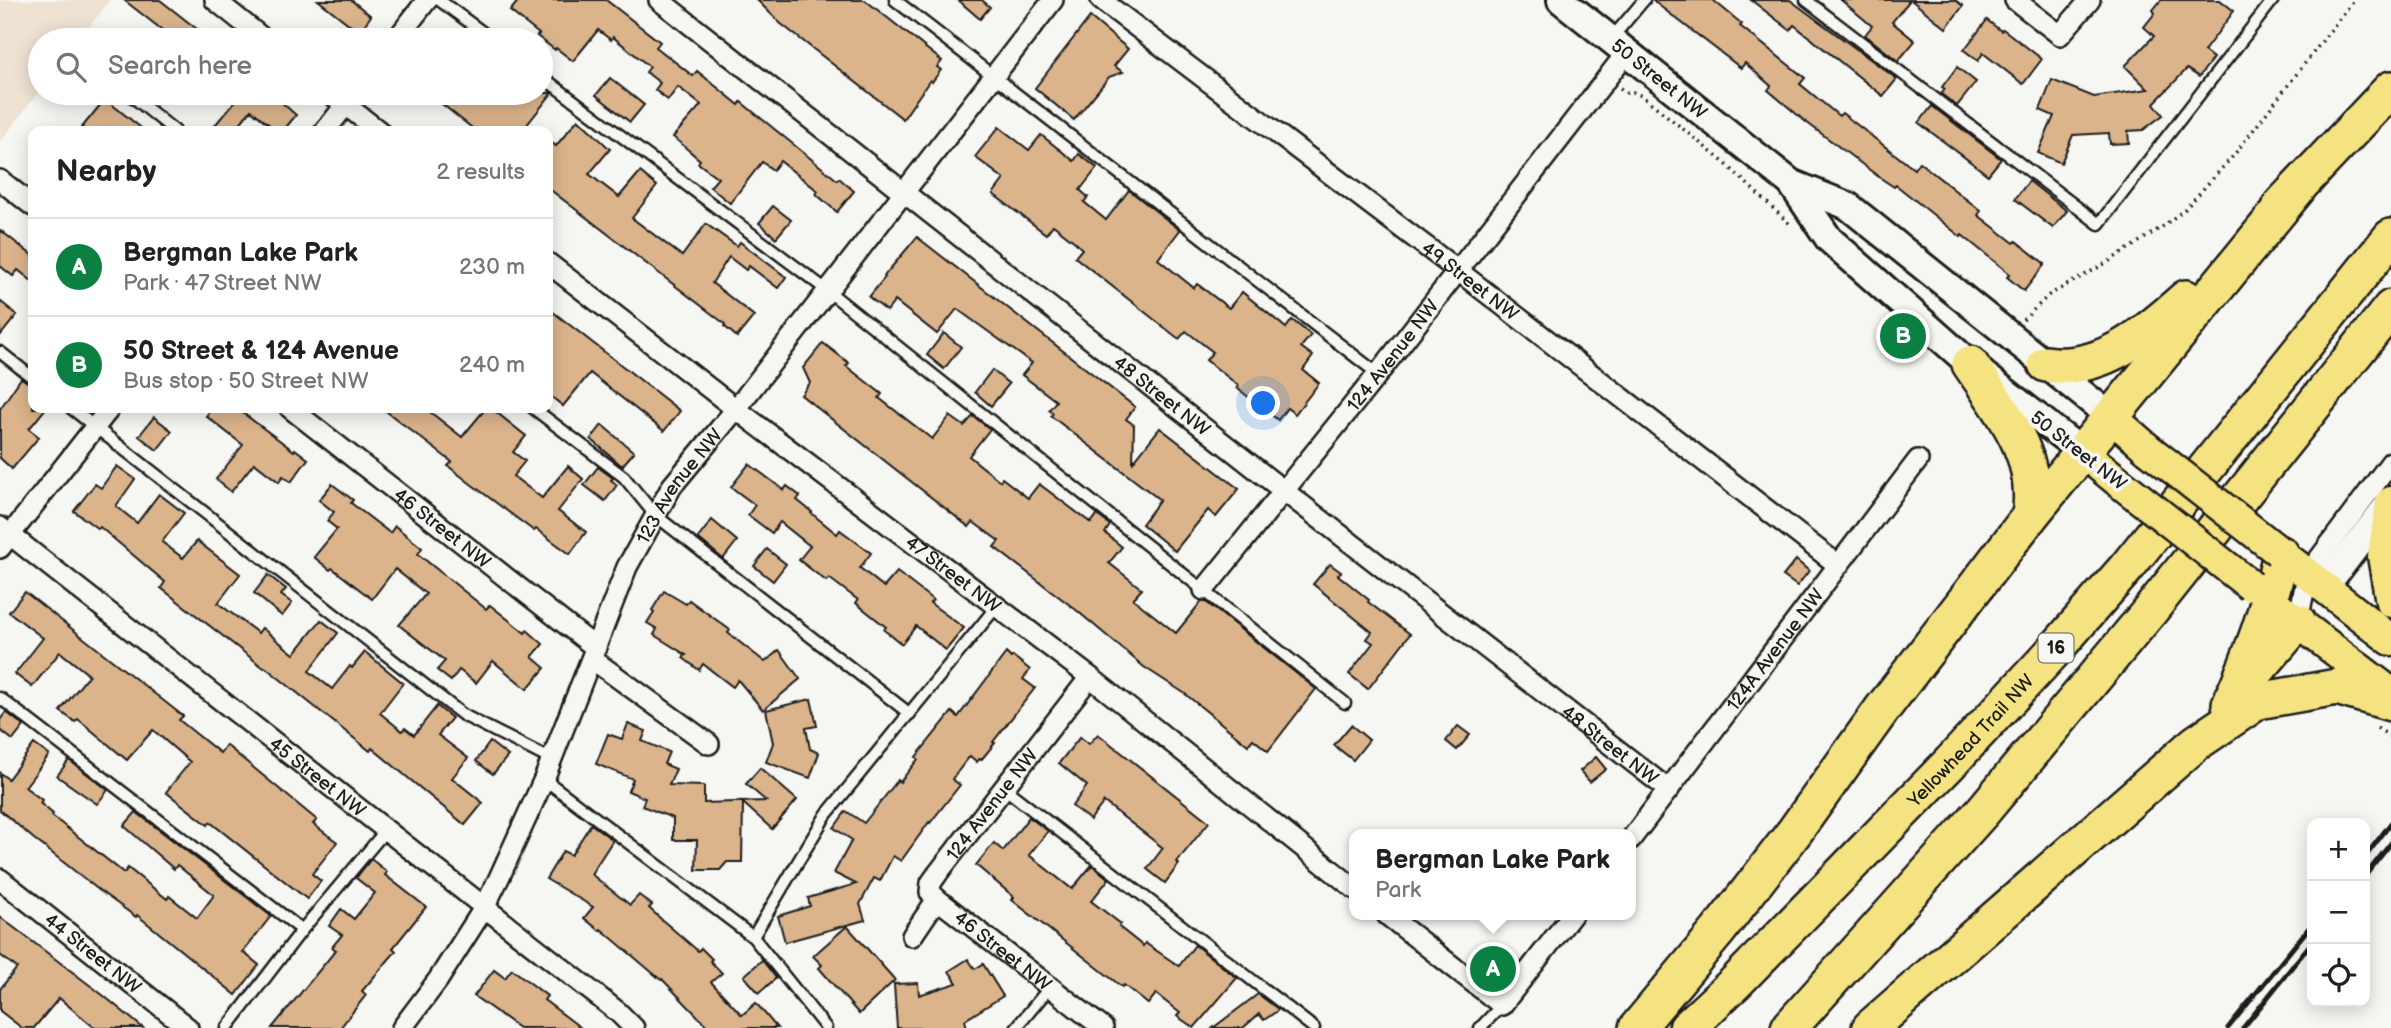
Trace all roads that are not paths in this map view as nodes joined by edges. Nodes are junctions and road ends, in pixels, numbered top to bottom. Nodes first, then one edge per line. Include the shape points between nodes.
1 (215, 0) edge
2 (427, 0) edge
3 (439, 0) edge
4 (659, 0) edge
5 (895, 0) edge
6 (1053, 0) edge
7 (1101, 0) edge
8 (1561, 0) edge
9 (1644, 0) edge
10 (1806, 0) edge
11 (2015, 0) edge
12 (2090, 0) edge
13 (2273, 0) edge
14 (250, 28) edge
15 (405, 28) edge
16 (477, 28) edge
17 (1619, 46) junction
18 (996, 76) junction
19 (553, 85) edge
20 (2391, 89) edge
21 (143, 105) edge
22 (339, 105) edge
23 (351, 105) edge
24 (169, 126) edge
25 (328, 126) edge
26 (374, 126) edge
27 (0, 180) edge
28 (1791, 183) junction
29 (2298, 188) junction
30 (905, 193) junction
31 (28, 202) edge
32 (2391, 237) edge
33 (553, 267) edge
34 (1457, 270) junction
35 (828, 291) junction
36 (2391, 309) edge
37 (0, 352) edge
38 (1970, 364) junction
39 (2046, 364) junction
40 (28, 374) edge
41 (1378, 374) junction
42 (736, 409) junction
43 (77, 413) edge
44 (106, 413) edge
45 (296, 413) edge
46 (540, 413) edge
47 (2110, 416) junction
48 (95, 427) junction
49 (2081, 451) junction
50 (1918, 460) dead end
51 (2391, 462) edge
52 (1284, 491) junction
53 (2391, 502) edge
54 (655, 515) junction
55 (2030, 516) junction
56 (3, 537) edge
57 (1838, 565) junction
58 (2297, 567) junction
59 (1204, 590) junction
60 (2261, 593) junction
61 (2391, 602) edge
62 (997, 606) junction
63 (2298, 622) junction
64 (2391, 640) edge
65 (594, 653) junction
66 (1090, 677) junction
67 (2391, 692) edge
68 (0, 698) edge
69 (1345, 703) dead end
70 (2391, 703) edge
71 (2230, 704) junction
72 (910, 714) junction
73 (2196, 743) junction
74 (709, 744) dead end
75 (550, 760) junction
76 (544, 779) junction
77 (1004, 788) junction
78 (1669, 790) junction
79 (386, 830) junction
80 (1636, 833) edge
81 (0, 879) edge
82 (1349, 884) edge
83 (937, 899) junction
84 (484, 908) junction
85 (1393, 920) edge
86 (1568, 920) edge
87 (302, 930) junction
88 (912, 936) dead end
89 (752, 937) junction
90 (1050, 988) junction
91 (1502, 1005) junction
92 (187, 1028) edge
93 (227, 1028) edge
94 (402, 1028) edge
95 (634, 1028) edge
96 (826, 1028) edge
97 (1016, 1028) edge
98 (1102, 1028) edge
99 (1314, 1028) edge
100 (1480, 1028) edge
101 (1637, 1028) edge
102 (1687, 1028) edge
103 (1789, 1028) edge
104 (1870, 1028) edge

1 - 14 street
2 - 15 street
3 - 16 lane
4 - 30 street, 48 Street NW
5 - 18 lane
6 - 18 street, 123 Avenue NW
7 - 34 street, 49 Street NW
8 - 17 main road, 50 Street NW
9 - 17 lane
10 - 13 lane via 2099,224
11 - 12 street via 2060,35
17 - 28 main road, 50 Street NW
17 - 34 street, 124 Avenue NW
18 - 30 street, 123 Avenue NW
18 - 41 lane
19 - 35 lane
20 - 29 highway
21 - 24 lane
22 - 25 street
23 - 26 street
27 - 31 street
28 - 38 main road, 50 Street NW via 1829,239
28 - 39 main road, 50 Street NW via 1849,206
29 - 39 highway via 2182,302 2128,344 2088,364
29 - 47 highway
30 - 35 street, 123 Avenue NW
30 - 52 street, 48 Street NW
32 - 102 highway, Yellowhead Trail NW / 16 via 2145,546 2051,654 1904,811
33 - 42 street, 47 Street NW
34 - 41 street, 124 Avenue NW
34 - 57 street, 49 Street NW
35 - 42 street, 123 Avenue NW
35 - 59 lane
36 - 103 highway, 16 via 2150,612 1983,811
37 - 40 lane
38 - 49 main road, 50 Street NW
38 - 55 highway via 2012,427 2026,459 2033,496
39 - 47 main road, 50 Street NW
41 - 52 street, 124 Avenue NW
42 - 54 street, 123 Avenue NW via 672,486
42 - 62 street, 47 Street NW
43 - 48 lane
44 - 48 street
45 - 65 street, 46 Street NW
46 - 54 lane via 624,477
47 - 49 highway
47 - 58 main road, 50 Street NW, bridge
48 - 56 street
48 - 75 lane via 463,716
49 - 55 highway
49 - 60 main road, 50 Street NW, bridge
50 - 57 street, 124A Avenue NW
51 - 58 street
52 - 59 street, 124 Avenue NW
52 - 78 street, 48 Street NW
53 - 58 main road
53 - 61 main road via 2383,556
54 - 65 street, 123 Avenue NW via 627,567
54 - 72 lane
55 - 101 highway via 1795,831
56 - 79 street, 45 Street NW
57 - 78 street, 124A Avenue NW
58 - 60 highway
58 - 63 main road
58 - 64 main road, 50 Street NW
59 - 69 lane
60 - 63 main road, 50 Street NW
60 - 71 highway via 2255,648
62 - 66 street, 47 Street NW
62 - 72 lane
63 - 67 main road, 50 Street NW
63 - 71 highway
65 - 74 street, 46 Street NW
65 - 75 street, 123 Avenue NW
66 - 77 street, 124 Avenue NW
66 - 82 street, 47 Street NW
68 - 87 lane
70 - 73 highway via 2337,687 2258,701
71 - 73 highway
72 - 89 lane via 826,815
73 - 104 highway
75 - 76 street, 123 Avenue NW
76 - 84 street, 123 Avenue NW
76 - 89 lane
77 - 83 street, 124 Avenue NW via 931,883 930,892
77 - 99 lane
78 - 80 street, 124A Avenue NW
79 - 84 street, 45 Street NW
79 - 87 lane
81 - 92 street, 44 Street NW
83 - 88 street, 124 Avenue NW
83 - 90 street, 46 Street NW
84 - 94 street, 123 Avenue NW
84 - 95 street, 45 Street NW
85 - 91 street
86 - 91 street
87 - 93 lane
89 - 96 lane
90 - 97 lane
90 - 98 street, 46 Street NW
91 - 100 lane

